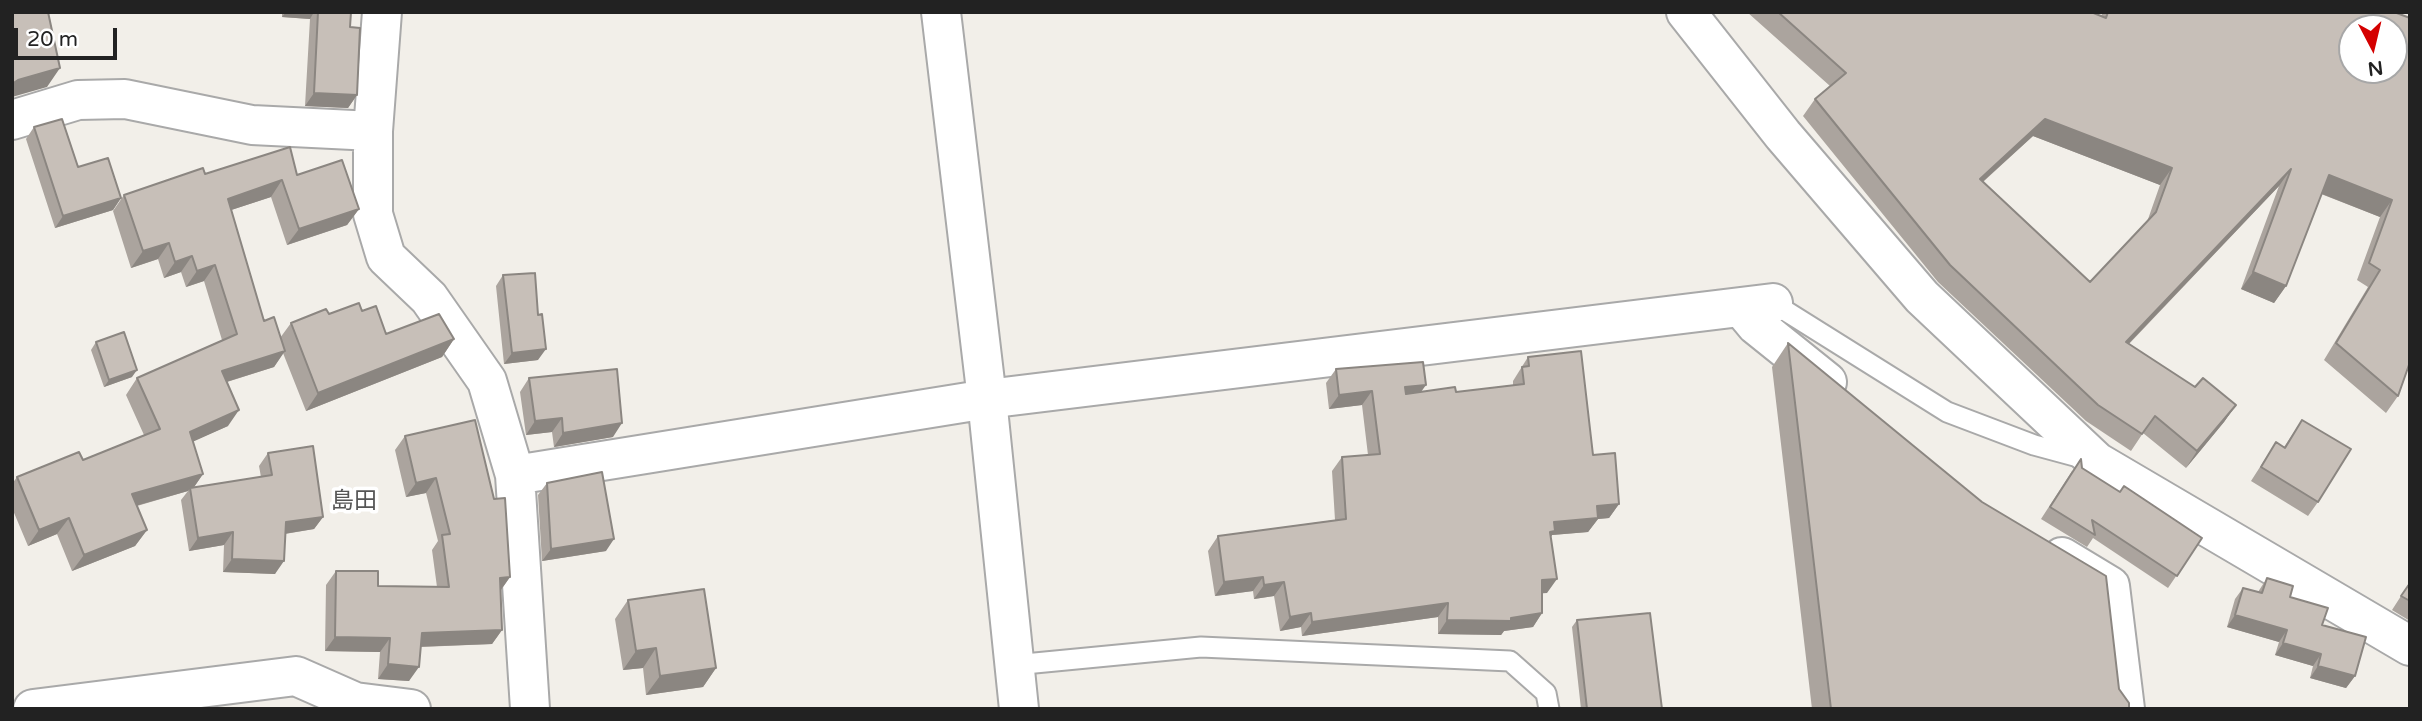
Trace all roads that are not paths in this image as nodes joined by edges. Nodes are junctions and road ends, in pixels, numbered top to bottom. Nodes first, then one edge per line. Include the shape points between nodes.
1 (382, 12) edge
2 (941, 12) edge
3 (1686, 12) edge
4 (12, 120) edge
5 (373, 131) junction
6 (1757, 305) junction
7 (987, 399) junction
8 (1853, 403) edge
9 (2097, 462) junction
10 (515, 475) junction
11 (2027, 536) edge
12 (2410, 646) edge
13 (1014, 665) junction
14 (33, 709) edge
15 (411, 709) edge
16 (530, 709) edge
17 (1019, 709) edge
18 (1549, 709) edge
19 (2125, 709) edge

1 - 5 street
2 - 7 street
3 - 9 street via 1783,135 1922,297
4 - 5 street via 78,100 125,99 252,125
5 - 10 street via 373,214 386,257 429,298 487,381
6 - 7 street
6 - 8 street via 1756,325
6 - 9 lane via 1947,412 2034,445
7 - 10 street
7 - 13 street
9 - 12 street
10 - 16 street
11 - 19 street via 2110,586
13 - 17 street
13 - 18 lane via 1201,647 1510,661 1546,693
14 - 15 street via 296,677 355,702

